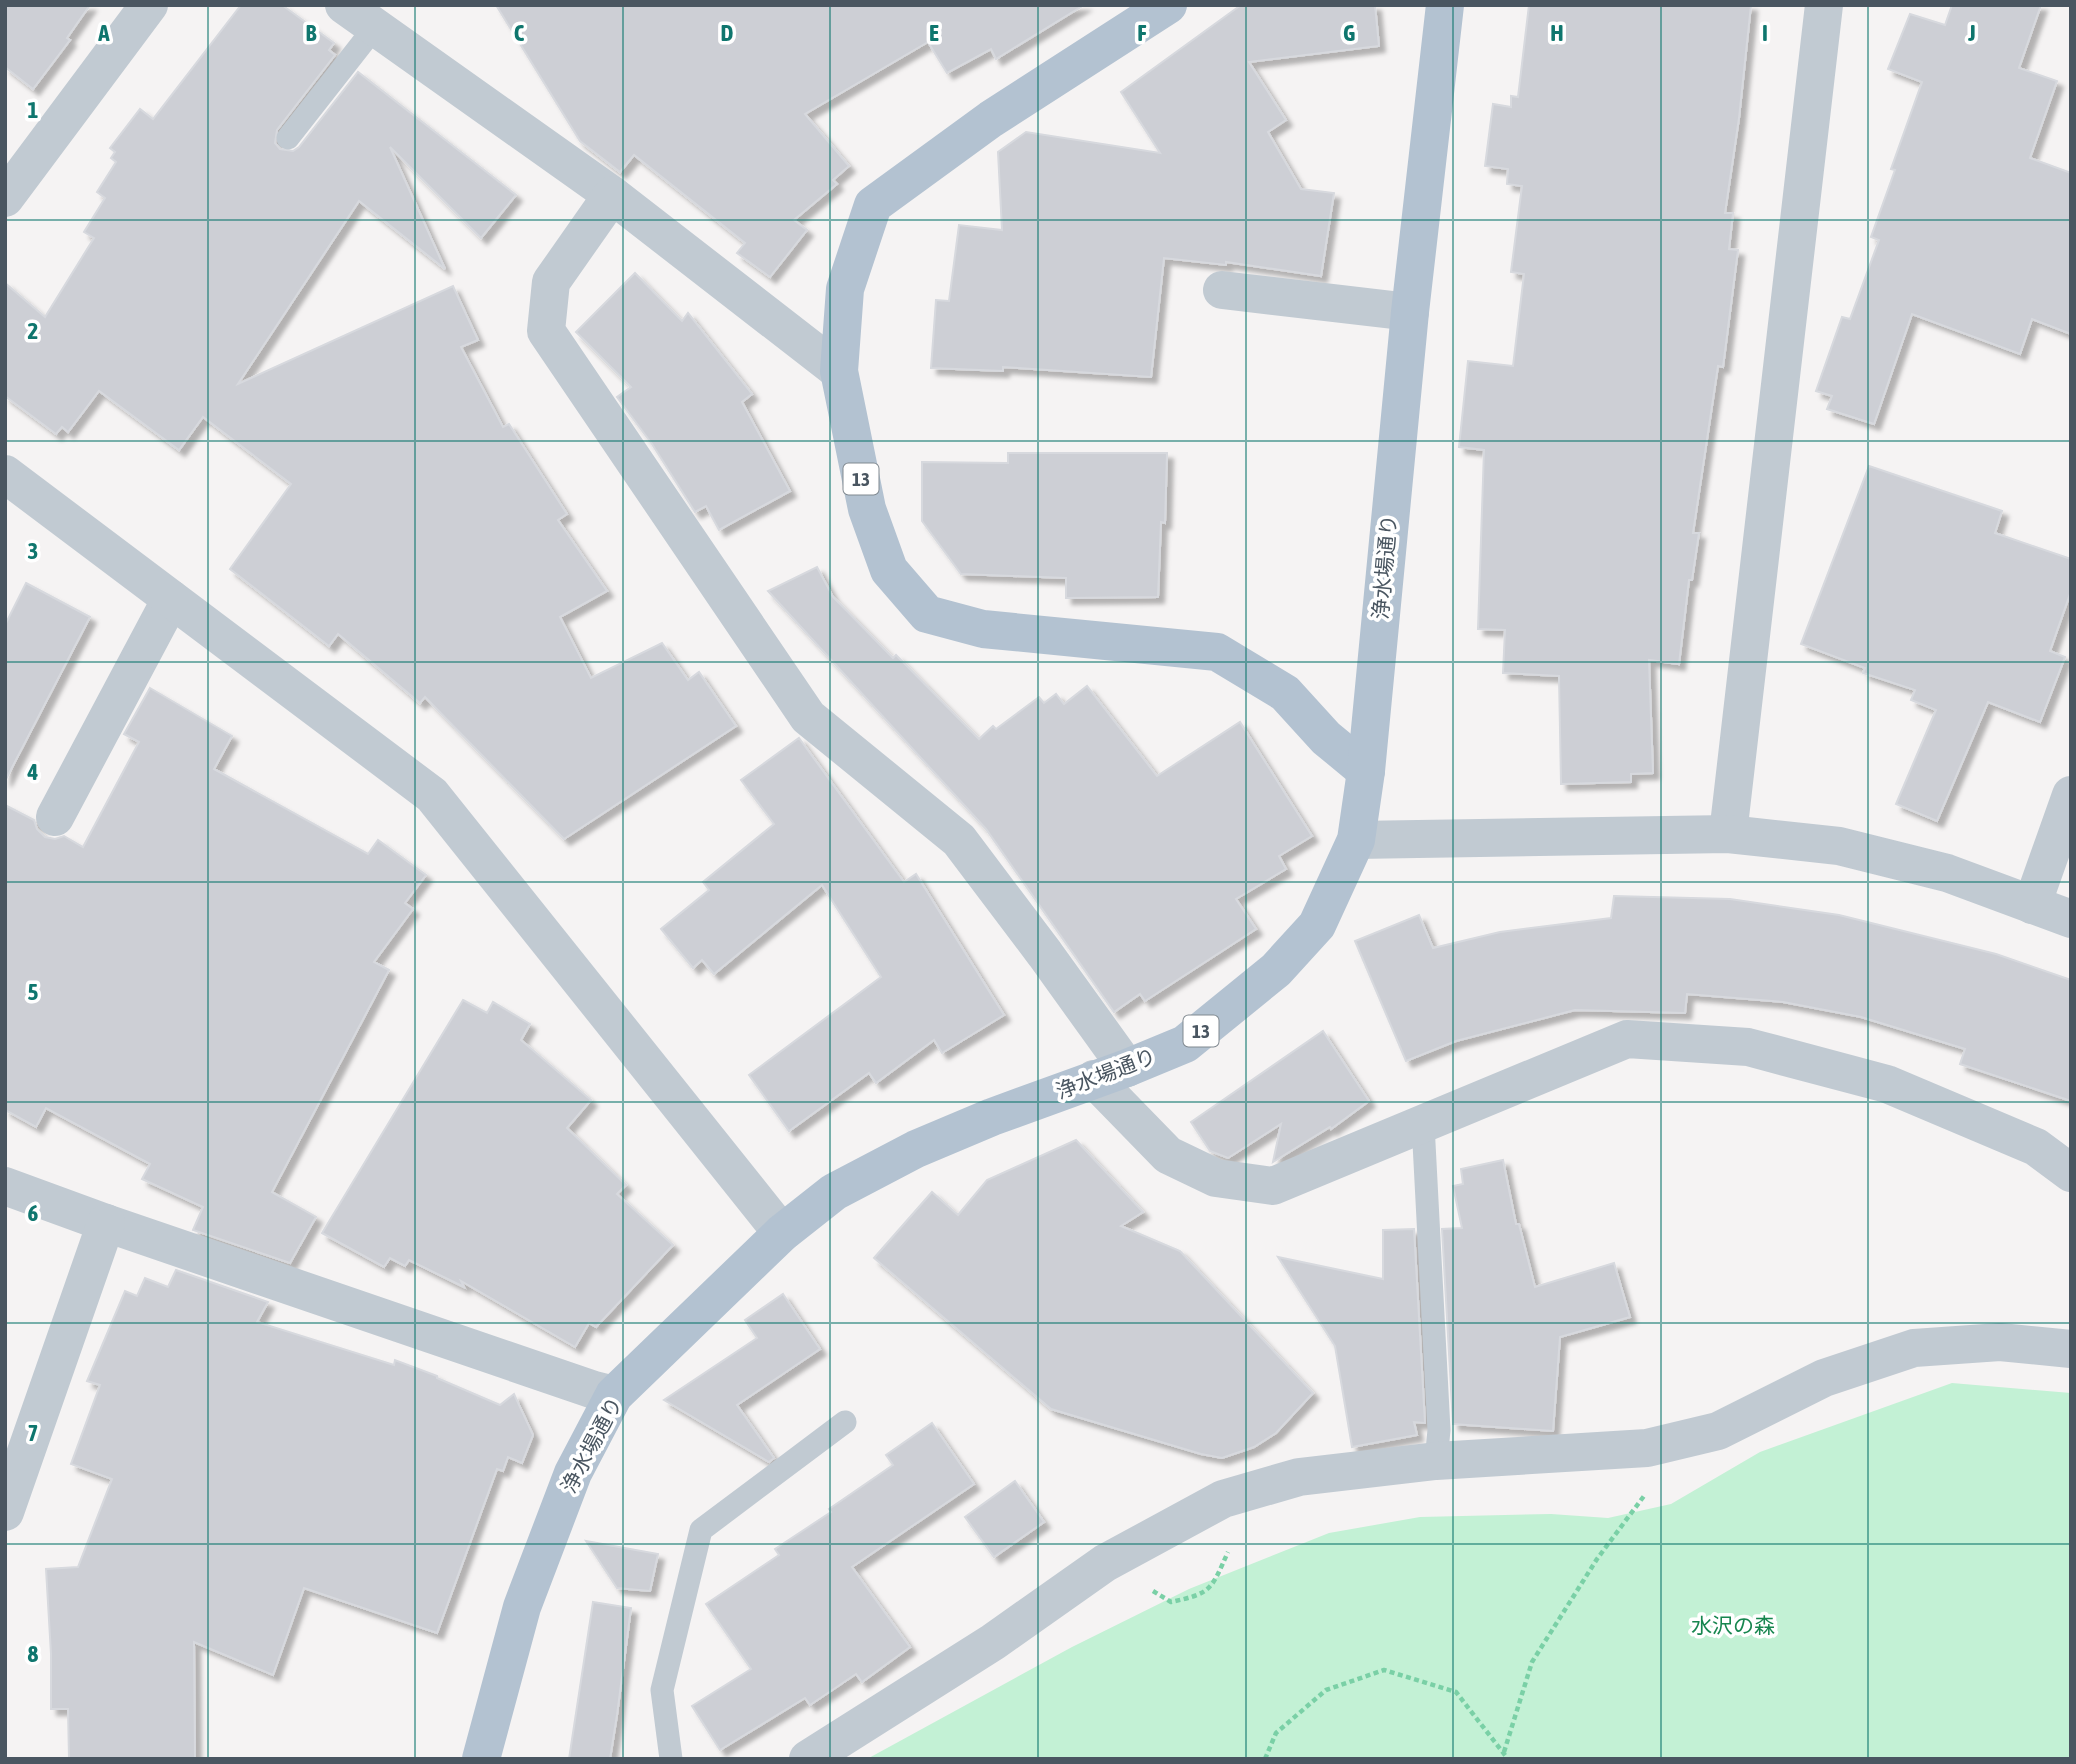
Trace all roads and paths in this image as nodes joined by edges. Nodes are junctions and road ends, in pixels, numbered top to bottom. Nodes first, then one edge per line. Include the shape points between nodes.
1 (149, 5) edge
2 (344, 5) edge
3 (1168, 5) edge
4 (1445, 5) edge
5 (1824, 5) edge
6 (375, 27) junction
7 (288, 138) dead end
8 (612, 195) junction
9 (5, 198) edge
10 (1222, 290) dead end
11 (1410, 312) junction
12 (839, 371) junction
13 (5, 474) edge
14 (171, 599) junction
15 (1366, 771) junction
16 (2071, 795) edge
17 (55, 817) dead end
18 (1728, 834) junction
19 (1356, 840) junction
20 (2032, 905) junction
21 (2071, 919) edge
22 (1110, 1074) junction
23 (1423, 1124) junction
24 (2071, 1173) edge
25 (5, 1186) edge
26 (106, 1223) junction
27 (782, 1233) junction
28 (2071, 1349) edge
29 (614, 1395) junction
30 (845, 1422) dead end
31 (1436, 1461) junction
32 (1652, 1486) dead end
33 (5, 1512) edge
34 (1504, 1752) junction
35 (481, 1759) edge
36 (671, 1759) edge
37 (808, 1759) edge
38 (1265, 1759) edge
39 (1508, 1759) edge

1 - 9 street
2 - 6 street
3 - 12 main road, 13 via 990,119 873,205 845,289
4 - 11 main road, 浄水場通り / 13
5 - 18 street
6 - 7 lane
6 - 8 street
8 - 12 street
8 - 22 street via 551,282 546,331 807,717 959,840 1045,954
10 - 11 street
11 - 15 main road, 浄水場通り / 13
12 - 15 main road, 13 via 867,509 889,570 927,614 983,629 1217,652 1285,694 1326,738
13 - 14 street
14 - 17 street
14 - 27 street via 432,795
15 - 19 main road, 浄水場通り / 13
16 - 20 street
18 - 19 street
18 - 20 street via 1839,846 1947,873
19 - 22 main road, 浄水場通り / 13 via 1317,925 1276,970 1185,1044
20 - 21 street
22 - 23 street via 1168,1155 1228,1180 1273,1185
22 - 27 main road, 浄水場通り / 13 via 915,1149 834,1192
23 - 24 street via 1627,1039 1748,1047 1887,1084 2036,1147
23 - 31 lane via 1440,1430
25 - 26 street
26 - 29 street
26 - 33 street
27 - 29 main road, 浄水場通り / 13
28 - 31 street via 2000,1342 1914,1348 1824,1378 1718,1431 1647,1448
29 - 35 main road, 浄水場通り / 13 via 573,1473 522,1607
30 - 36 lane via 701,1530 662,1690
31 - 37 street via 1299,1477 1223,1499 1105,1563 993,1642
32 - 34 path via 1597,1559 1532,1662
34 - 38 path via 1456,1692 1384,1670 1325,1690 1276,1733
34 - 39 path

